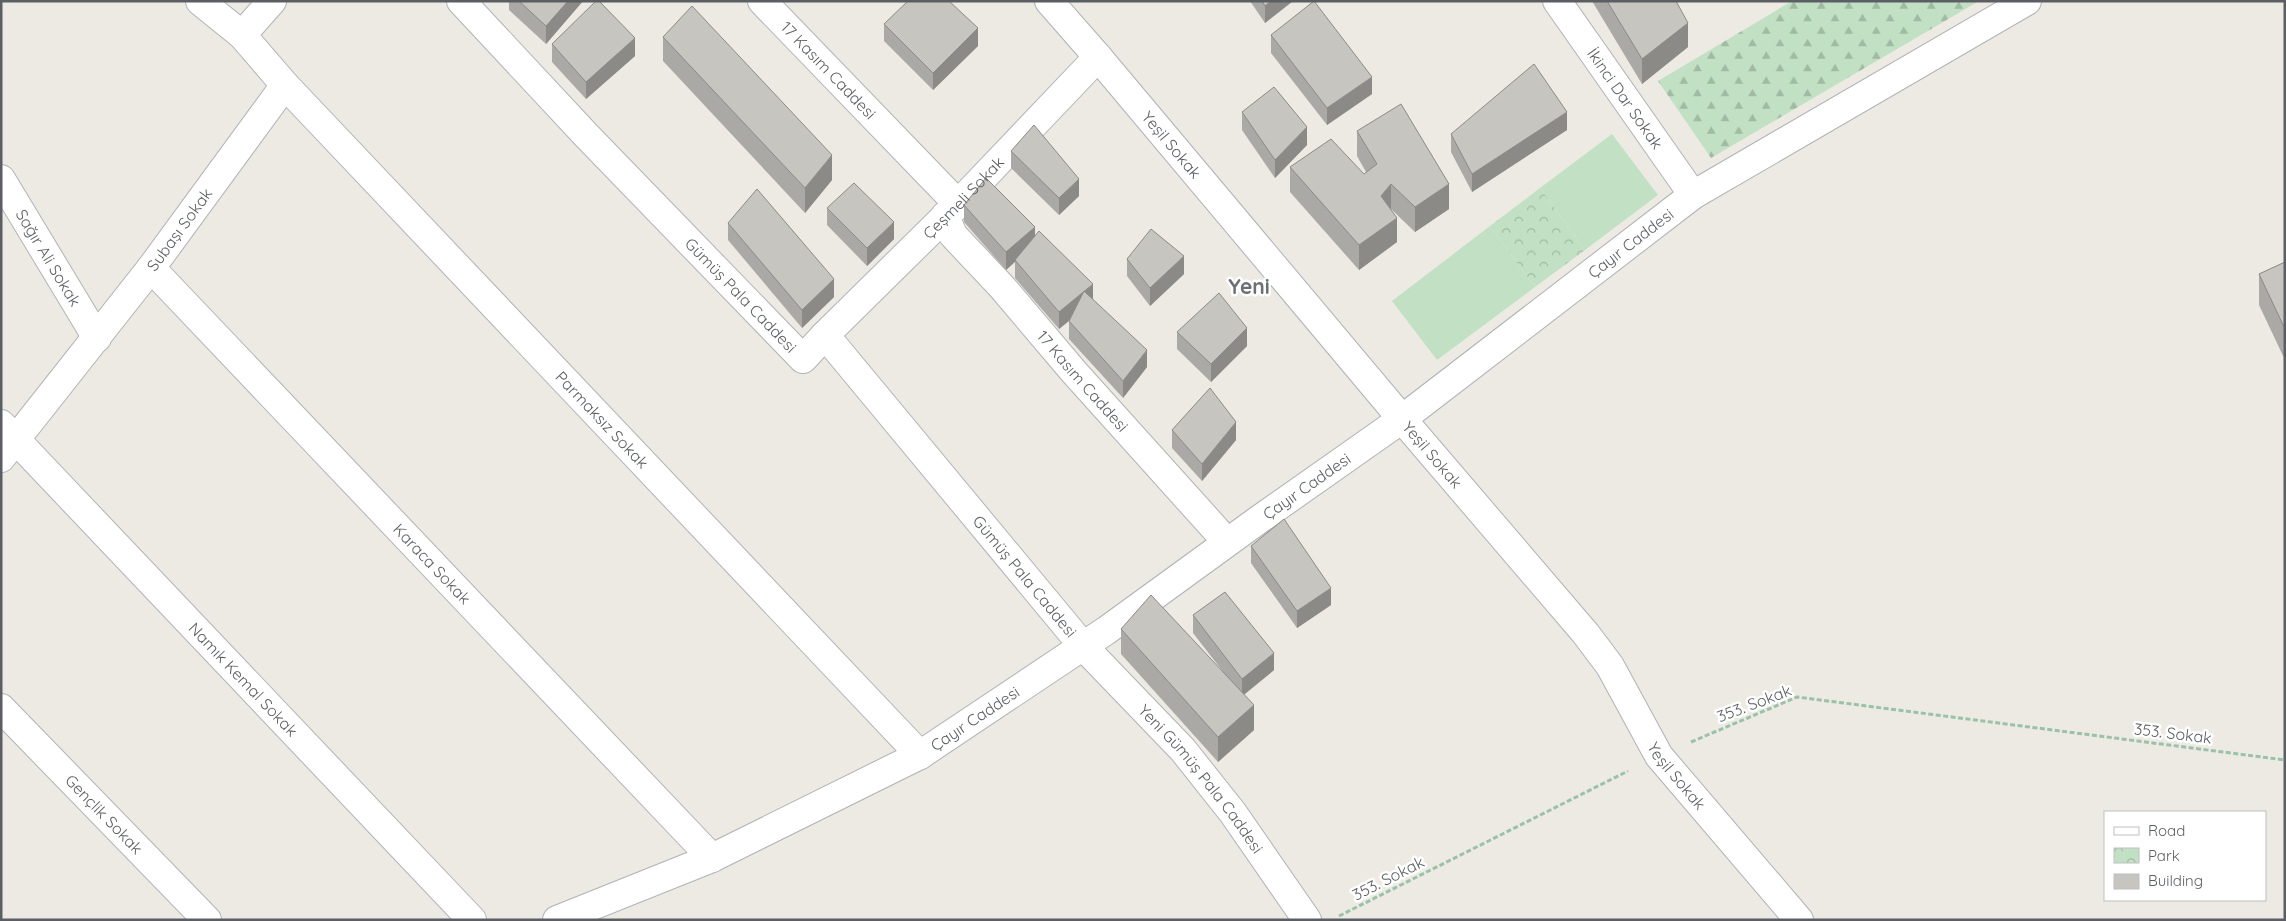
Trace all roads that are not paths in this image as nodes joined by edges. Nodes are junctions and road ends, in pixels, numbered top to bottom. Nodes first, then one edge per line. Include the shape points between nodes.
1 (200, 1) edge
2 (272, 1) edge
3 (461, 1) edge
4 (762, 1) edge
5 (1049, 1) edge
6 (1557, 1) edge
7 (2024, 2) edge
8 (242, 35) junction
9 (1098, 57) junction
10 (285, 85) junction
11 (1, 179) edge
12 (1693, 196) junction
13 (952, 210) junction
14 (151, 268) junction
15 (824, 335) junction
16 (96, 338) junction
17 (1402, 419) junction
18 (6, 440) edge
19 (1227, 542) junction
20 (1083, 646) junction
21 (1, 708) edge
22 (920, 755) junction
23 (712, 858) junction
24 (207, 920) edge
25 (472, 920) edge
26 (557, 920) edge
27 (1307, 920) edge
28 (1799, 920) edge

1 - 8 street
2 - 8 street
3 - 15 street, Gümüş Pala Caddesi via 802,359
4 - 13 street, 17 Kasım Caddesi
5 - 9 street, Yeşil Sokak
6 - 12 street, İkinci Dar Sokak
7 - 12 street, Çayır Caddesi
8 - 10 street
9 - 13 street, Çeşmeli Sokak
9 - 17 street, Yeşil Sokak
10 - 14 street, Subaşı Sokak
10 - 22 street, Parmaksız Sokak
11 - 16 street, Sağır Ali Sokak
12 - 17 street, Çayır Caddesi
13 - 15 street, Çeşmeli Sokak
13 - 19 street, 17 Kasım Caddesi via 953,235
14 - 16 street, Subaşı Sokak
14 - 23 street, Karaca Sokak
15 - 20 street, Gümüş Pala Caddesi
16 - 18 street, Subaşı Sokak
17 - 19 street, Çayır Caddesi
17 - 28 street, Yeşil Sokak via 1586,634 1610,666 1659,756
18 - 25 street, Namık Kemal Sokak
19 - 20 street, Çayır Caddesi
20 - 22 street, Çayır Caddesi
20 - 27 street, Yeni Gümüş Pala Caddesi via 1183,750 1233,813
21 - 24 street, Gençlik Sokak
22 - 23 street, Çayır Caddesi
23 - 26 street, Çayır Caddesi

